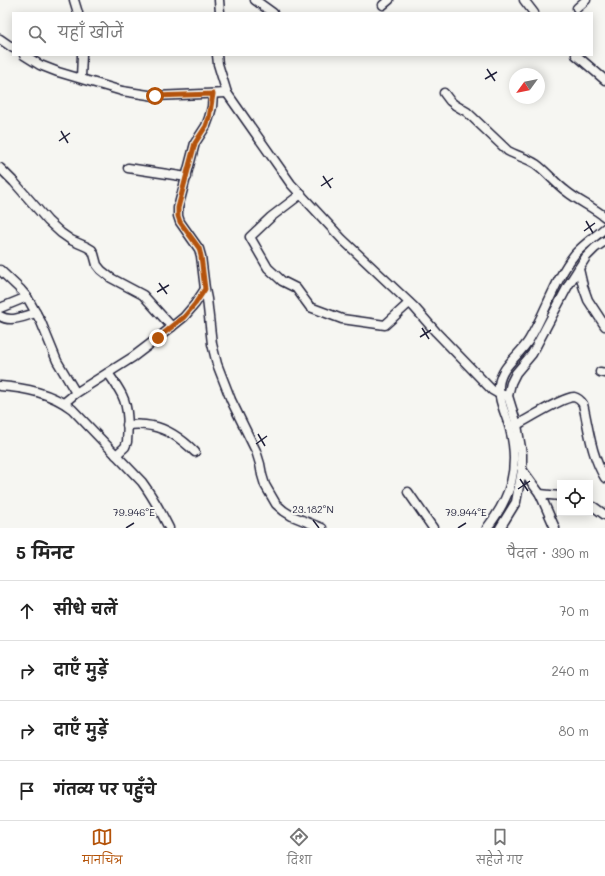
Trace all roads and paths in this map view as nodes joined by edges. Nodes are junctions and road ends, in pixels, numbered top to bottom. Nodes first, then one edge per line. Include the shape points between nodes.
1 (74, 0) edge
2 (219, 0) edge
3 (255, 0) edge
4 (524, 0) edge
5 (586, 0) edge
6 (577, 8) dead end
7 (78, 12) edge
8 (220, 12) edge
9 (272, 12) edge
10 (533, 12) edge
11 (0, 38) edge
12 (12, 47) edge
13 (26, 56) edge
14 (82, 56) edge
15 (217, 56) edge
16 (577, 56) edge
17 (81, 78) junction
18 (604, 79) edge
19 (227, 93) junction
20 (444, 93) dead end
21 (213, 94) junction
22 (0, 168) edge
23 (128, 168) dead end
24 (187, 177) junction
25 (301, 194) junction
26 (605, 217) edge
27 (605, 228) edge
28 (605, 242) edge
29 (578, 269) junction
30 (0, 270) edge
31 (205, 289) junction
32 (27, 297) junction
33 (409, 303) junction
34 (0, 308) edge
35 (36, 313) junction
36 (0, 316) edge
37 (605, 326) edge
38 (172, 327) junction
39 (108, 373) junction
40 (0, 386) edge
41 (76, 393) junction
42 (499, 394) junction
43 (508, 396) junction
44 (64, 403) junction
45 (127, 425) junction
46 (518, 425) junction
47 (195, 452) dead end
48 (116, 455) junction
49 (514, 461) junction
50 (522, 470) junction
51 (604, 474) edge
52 (408, 492) dead end
53 (540, 494) junction
54 (557, 496) edge
55 (593, 507) edge
56 (605, 515) edge
57 (305, 524) edge
58 (169, 528) edge
59 (322, 528) edge
60 (433, 528) edge
61 (487, 528) edge
62 (500, 528) edge
63 (555, 528) edge

1 - 7 street
2 - 8 street
3 - 9 street
4 - 10 street
5 - 6 street
11 - 12 street
13 - 17 street via 40,65
14 - 17 street
15 - 19 street
16 - 18 street
17 - 21 street via 142,95
19 - 21 street
19 - 25 street via 291,184
20 - 26 street via 450,102 467,112 508,151 536,164 565,191
21 - 24 street via 209,118 195,143
22 - 38 street via 61,233 92,250 101,270 143,296
23 - 24 street
24 - 31 street via 178,216 199,248
25 - 33 street via 342,239
25 - 33 street via 250,237 268,268 282,281 296,288 310,307 342,319 385,325
27 - 42 street via 575,254 566,268 529,340 502,374
28 - 29 street via 595,248
29 - 37 street via 588,300
29 - 43 street via 532,354 516,373
30 - 32 street
31 - 38 street via 184,317
31 - 57 street via 217,364 256,451 265,485 276,504
32 - 34 street
32 - 35 street
33 - 42 street via 492,390
35 - 36 street via 11,319
35 - 41 street via 57,361
38 - 39 street
39 - 41 street
39 - 45 street via 125,403
40 - 44 street via 39,392
41 - 44 street
42 - 43 street
42 - 49 street via 510,430
43 - 46 street
44 - 48 street
45 - 47 street via 139,424 162,429
45 - 48 street via 127,442
46 - 50 street
46 - 51 street via 559,401 576,397 583,404 596,462
48 - 58 street via 151,493
49 - 50 street
49 - 61 street via 513,477 507,496
50 - 53 street
50 - 62 street via 516,502
52 - 60 street
53 - 54 street
53 - 63 street
55 - 56 street
57 - 59 street

